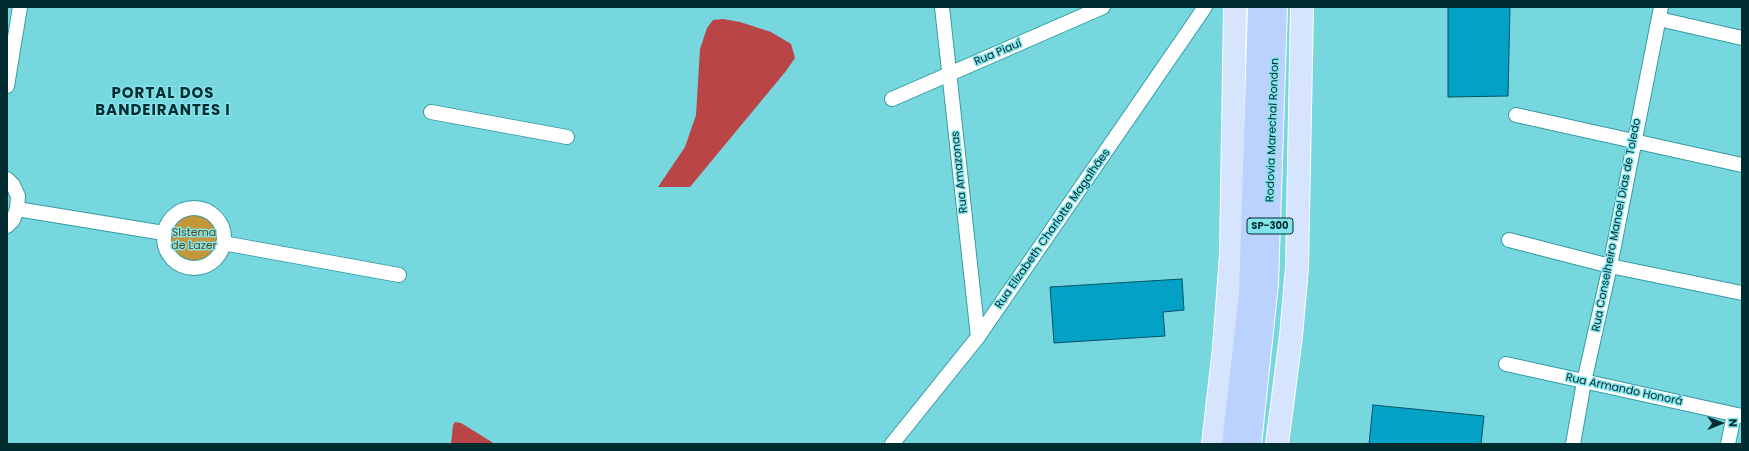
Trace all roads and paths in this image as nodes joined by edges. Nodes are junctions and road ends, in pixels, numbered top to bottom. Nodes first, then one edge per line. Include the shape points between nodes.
1 (20, 7) edge
2 (942, 7) edge
3 (1103, 7) edge
4 (1205, 7) edge
5 (1235, 7) edge
6 (1259, 7) edge
7 (1276, 7) edge
8 (1302, 7) edge
9 (1076, 13) edge
10 (1660, 13) edge
11 (1742, 38) edge
12 (949, 74) junction
13 (7, 86) edge
14 (892, 99) dead end
15 (431, 112) dead end
16 (1516, 115) dead end
17 (567, 137) dead end
18 (1634, 141) junction
19 (1742, 165) edge
20 (7, 179) edge
21 (17, 209) junction
22 (7, 226) edge
23 (164, 233) junction
24 (1509, 240) dead end
25 (223, 242) junction
26 (1610, 266) junction
27 (399, 275) dead end
28 (1742, 293) edge
29 (978, 337) junction
30 (1506, 364) dead end
31 (1584, 382) junction
32 (1738, 416) edge
33 (892, 444) edge
34 (1213, 444) edge
35 (1233, 444) edge
36 (1250, 444) edge
37 (1277, 444) edge
38 (1573, 444) edge
39 (1728, 444) edge

1 - 13 street
2 - 12 street, Rua Amazonas
3 - 9 street, Rua Piauí
4 - 29 street, Rua Elizabeth Charlotte Magalhães
5 - 34 main road via 1230,262 1224,348
6 - 35 highway, Rodovia Marechal Rondon / SP-300 via 1250,294
7 - 36 highway, Rodovia Marechal Rondon / SP-300 via 1267,284
8 - 37 main road via 1296,268 1291,336
9 - 12 street, Rua Piauí
10 - 11 street
10 - 18 street, Rua Conselheiro Manoel Dias de Toledo
12 - 14 street, Rua Piauí
12 - 29 street, Rua Amazonas
15 - 17 street
16 - 18 street
18 - 19 street
18 - 26 street, Rua Conselheiro Manoel Dias de Toledo
20 - 21 street via 18,196
21 - 22 street via 13,220
21 - 23 street
23 - 25 street via 178,213 191,208 200,209 216,218 223,234
23 - 25 street via 167,251 178,264 187,268 197,268 214,260
24 - 26 street
25 - 27 street
26 - 28 street
26 - 31 street, Rua Conselheiro Manoel Dias de Toledo
29 - 33 street, Rua Elizabeth Charlotte Magalhães
30 - 31 street, Rua Armando Honorá
31 - 32 street, Rua Armando Honorá
31 - 38 street, Rua Conselheiro Manoel Dias de Toledo
32 - 39 street

